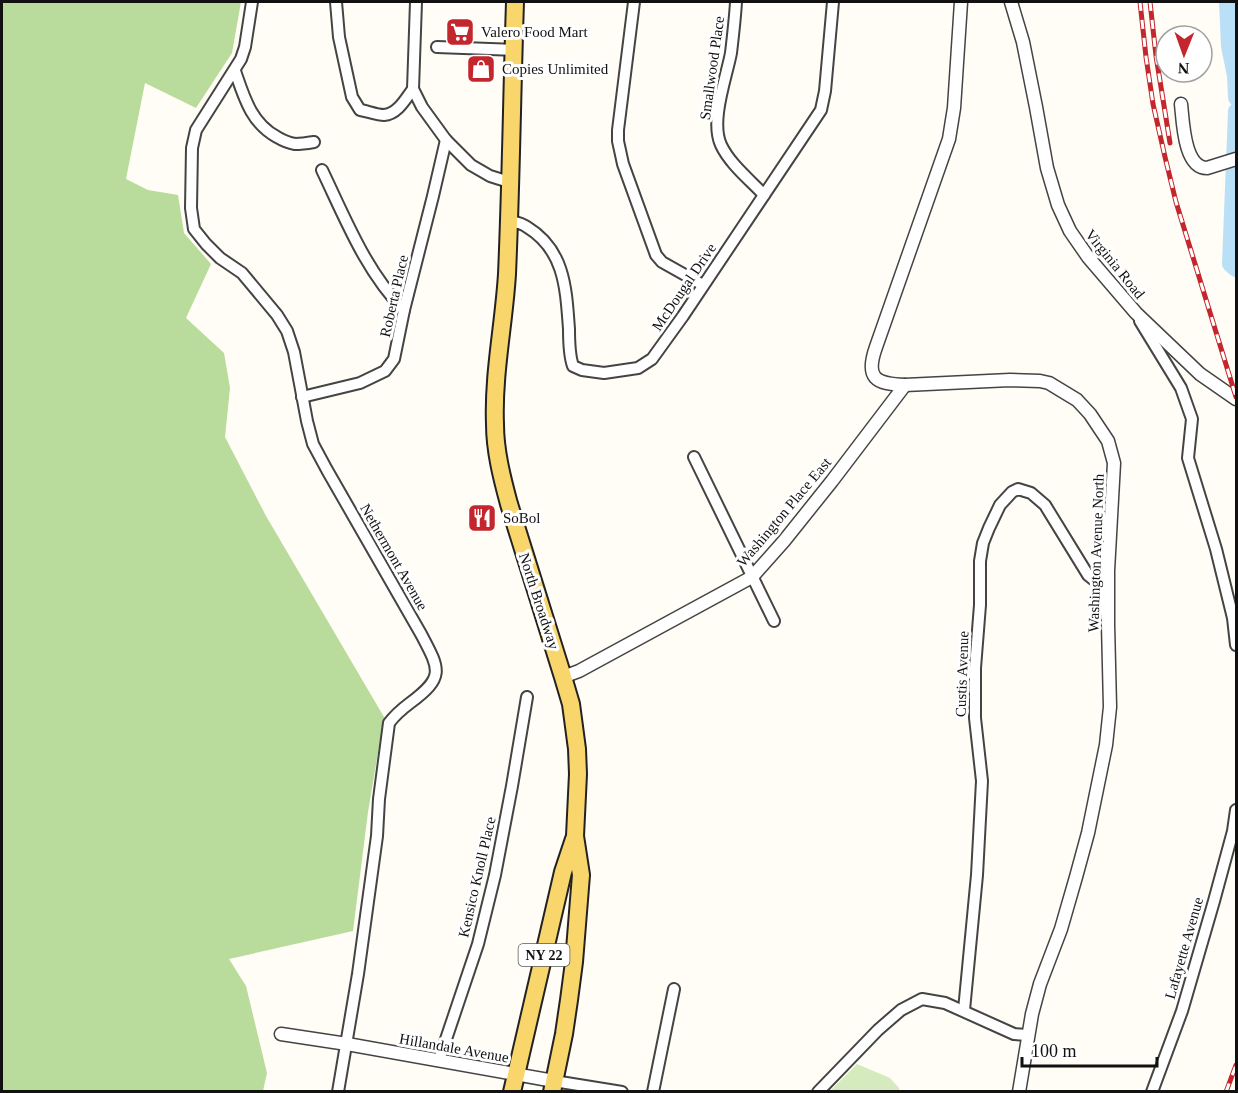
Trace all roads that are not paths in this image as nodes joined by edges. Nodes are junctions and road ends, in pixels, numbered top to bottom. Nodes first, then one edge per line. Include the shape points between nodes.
1 (252, 2) edge
2 (336, 2) edge
3 (416, 2) edge
4 (515, 2) edge
5 (634, 2) edge
6 (736, 2) edge
7 (833, 2) edge
8 (961, 2) edge
9 (1011, 2) edge
10 (437, 47) dead end
11 (514, 50) junction
12 (235, 71) junction
13 (413, 89) junction
14 (1181, 104) dead end
15 (446, 140) junction
16 (314, 142) dead end
17 (1232, 160) edge
18 (322, 170) dead end
19 (509, 182) junction
20 (764, 195) junction
21 (510, 220) junction
22 (703, 285) junction
23 (404, 310) junction
24 (1136, 313) junction
25 (905, 386) junction
26 (302, 397) junction
27 (1236, 399) edge
28 (694, 457) dead end
29 (752, 577) junction
30 (1108, 591) junction
31 (774, 621) dead end
32 (1236, 645) edge
33 (563, 677) junction
34 (527, 696) dead end
35 (1236, 810) edge
36 (575, 836) junction
37 (674, 989) dead end
38 (964, 1010) junction
39 (281, 1034) dead end
40 (1028, 1035) junction
41 (347, 1044) junction
42 (439, 1060) junction
43 (517, 1074) junction
44 (553, 1086) edge
45 (338, 1092) edge
46 (512, 1092) edge
47 (621, 1092) edge
48 (653, 1092) edge
49 (818, 1092) edge
50 (1019, 1092) edge
51 (1152, 1092) edge

1 - 12 street, Nethermont Avenue via 245,47
2 - 13 street via 352,97 360,110 385,115 401,105
3 - 13 street
4 - 11 main road, North Broadway / NY 22
5 - 22 street via 618,130 623,164 656,255
6 - 20 street, Smallwood Place via 718,135 735,165
7 - 20 street, McDougal Drive via 820,110
8 - 25 street, Washington Avenue North via 950,139 871,360 878,380
9 - 24 street, Virginia Road via 1058,205 1088,257
10 - 11 street
11 - 19 main road, North Broadway / NY 22
12 - 16 street via 244,99 266,131 293,144
12 - 26 street, Nethermont Avenue via 196,130 192,148 194,228 220,258 242,273 277,315 294,352
13 - 15 street
14 - 17 street via 1187,146 1195,164 1207,168
15 - 19 street via 478,170
15 - 23 street, Roberta Place
18 - 23 street via 366,258
19 - 21 main road, North Broadway / NY 22
20 - 22 street, McDougal Drive
21 - 22 street, McDougal Drive via 526,225 540,237 562,272 572,362 576,368 604,373 645,364 657,353
21 - 33 main road, North Broadway / NY 22 via 495,389 496,440 509,504
23 - 26 street, Roberta Place via 397,352 385,371 360,383
24 - 27 street, Virginia Road via 1200,374
24 - 32 street via 1181,388 1192,419 1188,458 1216,549
25 - 29 street, Washington Place East
25 - 30 street, Washington Avenue North via 1040,381 1077,400 1101,428 1114,463
26 - 41 street, Nethermont Avenue via 314,444 421,634 435,666 435,677 428,690 389,723
28 - 29 street
29 - 31 street
29 - 33 street, Washington Place East
30 - 38 street, Custis Avenue via 1088,575 1045,505 1030,493 1018,489 1000,505 983,543 980,561 975,718 982,781
30 - 40 street, Washington Avenue North via 1110,707 1106,745 1088,833 1061,929 1040,984
33 - 36 main road, North Broadway / NY 22 via 577,749
34 - 42 street, Kensico Knoll Place via 478,944
35 - 51 street, Lafayette Avenue via 1182,1011
36 - 43 main road, NY 22 via 563,872
36 - 44 main road, North Broadway via 580,874 574,962
37 - 48 street
38 - 40 street via 1014,1034
38 - 49 street via 935,1000 913,1002 878,1030
39 - 41 street, Hillandale Avenue
40 - 50 street, Washington Avenue North
41 - 42 street, Hillandale Avenue
41 - 45 street, Nethermont Avenue
42 - 43 street, Hillandale Avenue
43 - 44 street, Hillandale Avenue
43 - 46 main road, NY 22
44 - 47 street, Hillandale Avenue

